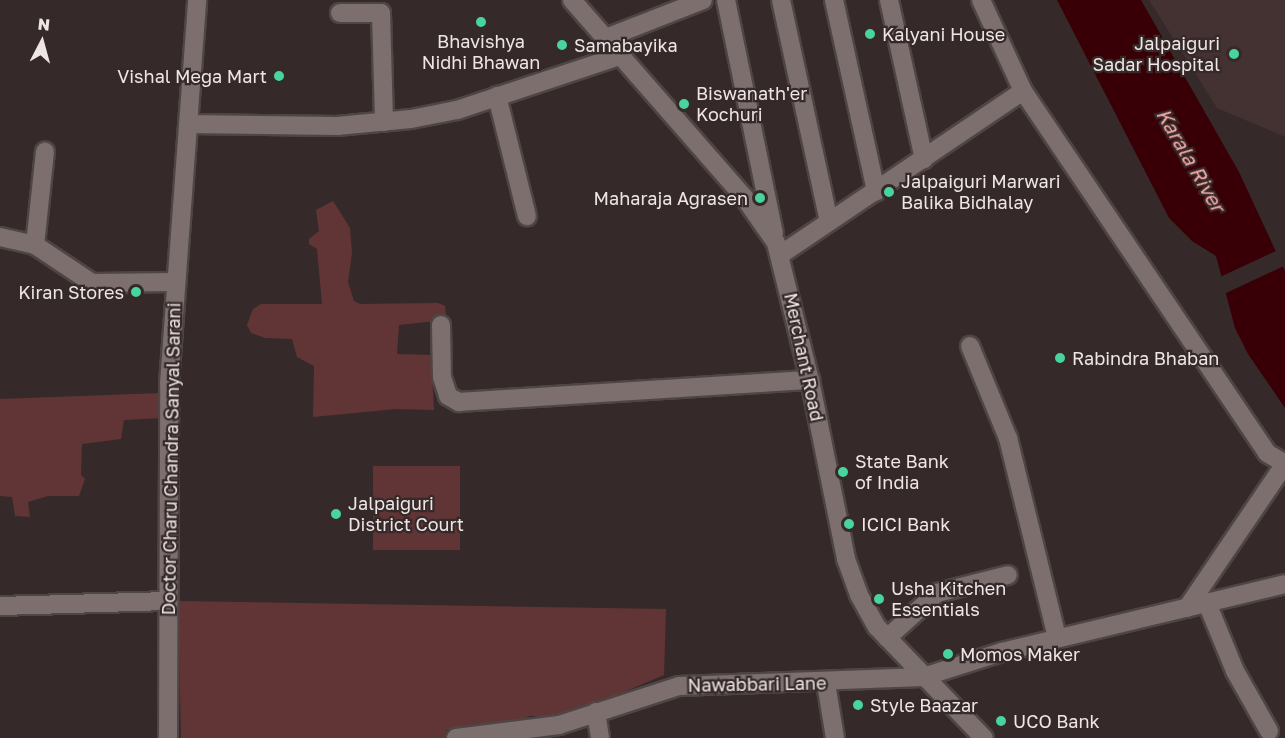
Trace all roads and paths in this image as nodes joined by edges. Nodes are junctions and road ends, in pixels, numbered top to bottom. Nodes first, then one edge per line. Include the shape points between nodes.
1 (197, 0) edge
2 (572, 0) edge
3 (702, 0) edge
4 (726, 0) edge
5 (781, 0) edge
6 (834, 0) edge
7 (890, 0) edge
8 (981, 0) edge
9 (340, 13) dead end
10 (606, 38) junction
11 (619, 56) junction
12 (1023, 91) junction
13 (497, 96) junction
14 (384, 122) junction
15 (189, 124) junction
16 (45, 152) dead end
17 (924, 159) junction
18 (876, 191) junction
19 (527, 216) dead end
20 (830, 222) junction
21 (0, 237) edge
22 (35, 245) junction
23 (778, 249) junction
24 (175, 282) junction
25 (441, 325) dead end
26 (970, 346) dead end
27 (810, 380) junction
28 (1285, 464) edge
29 (1008, 575) dead end
30 (1285, 584) edge
31 (168, 601) junction
32 (1207, 603) junction
33 (0, 606) edge
34 (1187, 608) junction
35 (887, 638) junction
36 (1057, 638) junction
37 (923, 677) junction
38 (826, 683) junction
39 (596, 712) junction
40 (1269, 731) dead end
41 (168, 738) edge
42 (456, 738) edge
43 (600, 738) edge
44 (835, 738) edge
45 (984, 738) edge

1 - 15 street, Doctor Charu Chandra Sanyal Sarani
2 - 10 street, Merchant Road
3 - 10 street
4 - 23 street
5 - 20 street
6 - 18 street
7 - 17 street
8 - 12 street
9 - 14 street via 381,13
10 - 11 street, Merchant Road
11 - 13 street
11 - 23 street, Merchant Road via 744,197
12 - 17 street
12 - 28 street via 1106,227 1209,383 1267,453
13 - 14 street via 442,114
13 - 19 street
14 - 15 street via 304,126
15 - 24 street, Doctor Charu Chandra Sanyal Sarani
16 - 22 street
17 - 18 street
18 - 20 street
20 - 23 street
21 - 22 street
22 - 24 street via 92,283
23 - 27 street, Merchant Road
24 - 31 street, Doctor Charu Chandra Sanyal Sarani via 169,384
25 - 27 street via 442,377 448,396 459,402
26 - 36 street via 1008,438
27 - 35 street, Merchant Road via 846,559 859,595
28 - 34 street
29 - 35 street via 937,593
30 - 32 street, Nawabbari Lane
31 - 33 street
31 - 41 street, Doctor Charu Chandra Sanyal Sarani
32 - 34 street, Nawabbari Lane
32 - 40 street via 1235,672
34 - 36 street, Nawabbari Lane
35 - 37 street, Merchant Road
36 - 37 street, Nawabbari Lane
37 - 38 street, Nawabbari Lane
37 - 45 street, Merchant Road
38 - 39 street, Nawabbari Lane via 679,686
38 - 44 street
39 - 42 street, Nawabbari Lane via 559,725
39 - 43 street

